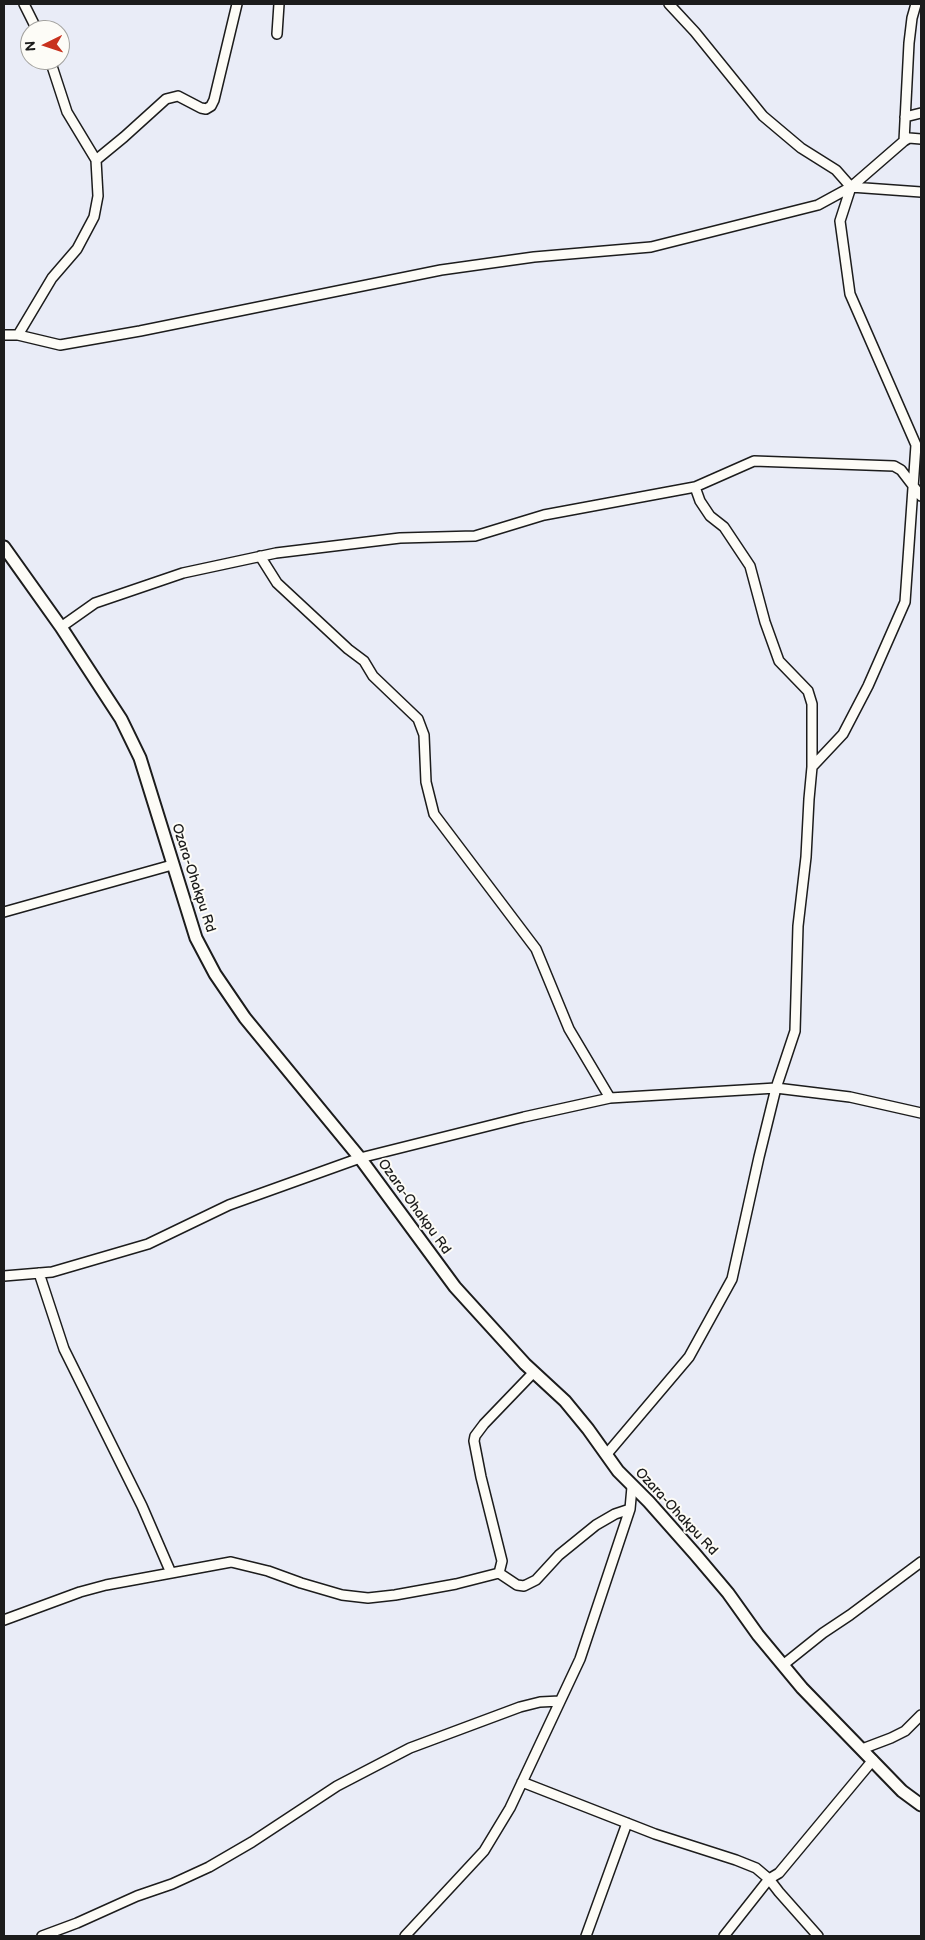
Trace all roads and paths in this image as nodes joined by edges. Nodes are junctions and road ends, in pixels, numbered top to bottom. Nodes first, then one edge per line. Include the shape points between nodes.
1 (24, 4) edge
2 (237, 4) edge
3 (279, 4) edge
4 (669, 4) edge
5 (916, 4) edge
6 (32, 20) edge
7 (277, 34) dead end
8 (53, 70) edge
9 (921, 113) edge
10 (905, 116) junction
11 (921, 140) edge
12 (904, 141) junction
13 (96, 160) junction
14 (851, 187) junction
15 (921, 193) edge
16 (4, 335) edge
17 (18, 335) junction
18 (913, 485) junction
19 (695, 487) junction
20 (921, 496) edge
21 (4, 547) edge
22 (260, 556) junction
23 (61, 627) junction
24 (812, 767) junction
25 (172, 864) junction
26 (4, 912) edge
27 (776, 1088) junction
28 (610, 1098) junction
29 (921, 1114) edge
30 (360, 1158) junction
31 (39, 1273) junction
32 (4, 1276) edge
33 (534, 1372) junction
34 (606, 1455) junction
35 (632, 1487) junction
36 (630, 1509) junction
37 (921, 1562) edge
38 (499, 1572) junction
39 (170, 1573) junction
40 (4, 1620) edge
41 (783, 1665) junction
42 (560, 1701) junction
43 (921, 1716) edge
44 (862, 1749) junction
45 (873, 1760) junction
46 (522, 1782) junction
47 (921, 1805) edge
48 (627, 1823) junction
49 (770, 1879) junction
50 (42, 1936) edge
51 (405, 1936) edge
52 (586, 1936) edge
53 (724, 1936) edge
54 (818, 1936) edge

1 - 6 street
2 - 13 street via 211,106 201,108 178,96 166,99
3 - 7 street
4 - 14 street via 763,116 802,148 836,170
5 - 10 street via 909,43
8 - 13 street via 67,112
9 - 10 street
10 - 12 street
11 - 12 street via 909,138
12 - 14 street
13 - 17 street via 98,196 94,217 77,249 52,278
14 - 15 street
14 - 17 street via 818,204 651,248 534,257 441,270 60,344
14 - 18 street via 840,221 850,294 916,445
16 - 17 street
18 - 19 street via 894,466 754,462
18 - 20 street
18 - 24 street via 905,602 843,734
19 - 22 street via 544,515 475,536 400,538
19 - 24 street via 710,516 724,527 750,566 779,660 808,691 812,704
21 - 23 main road, Ozara-Ohakpu Rd
22 - 23 street via 183,573 95,603
22 - 28 street via 277,583 364,661 373,676 418,719 424,735 426,782 434,814 536,949 569,1029
23 - 25 main road, Ozara-Ohakpu Rd via 121,719 140,758
24 - 27 street via 798,926 795,1031
25 - 26 street
25 - 30 main road, Ozara-Ohakpu Rd via 196,938 215,974 246,1018
27 - 28 street
27 - 29 street via 850,1097
27 - 34 street via 732,1279 689,1357
28 - 30 street
30 - 31 street via 229,1205 148,1244
30 - 33 main road, Ozara-Ohakpu Rd via 455,1288
31 - 32 street
31 - 39 street via 64,1350 142,1506
33 - 34 main road, Ozara-Ohakpu Rd via 565,1401
33 - 38 street via 484,1424 474,1441 502,1561
34 - 35 main road, Ozara-Ohakpu Rd
35 - 36 street
35 - 41 main road, Ozara-Ohakpu Rd via 695,1554
36 - 38 street via 596,1525 559,1555 536,1580 524,1586 517,1585
36 - 42 street via 580,1659
37 - 41 street
38 - 39 street via 456,1584 368,1598 342,1595 231,1562
39 - 40 street via 80,1592
41 - 44 main road, Ozara-Ohakpu Rd
42 - 46 street
42 - 50 street via 520,1707 410,1748 337,1786 209,1867
43 - 44 street via 905,1731
44 - 45 main road, Ozara-Ohakpu Rd
45 - 47 main road, Ozara-Ohakpu Rd via 902,1791
45 - 49 street via 779,1873
46 - 48 street
46 - 51 street via 484,1851
48 - 49 street via 736,1860 756,1868
48 - 52 street
49 - 53 street
49 - 54 street

